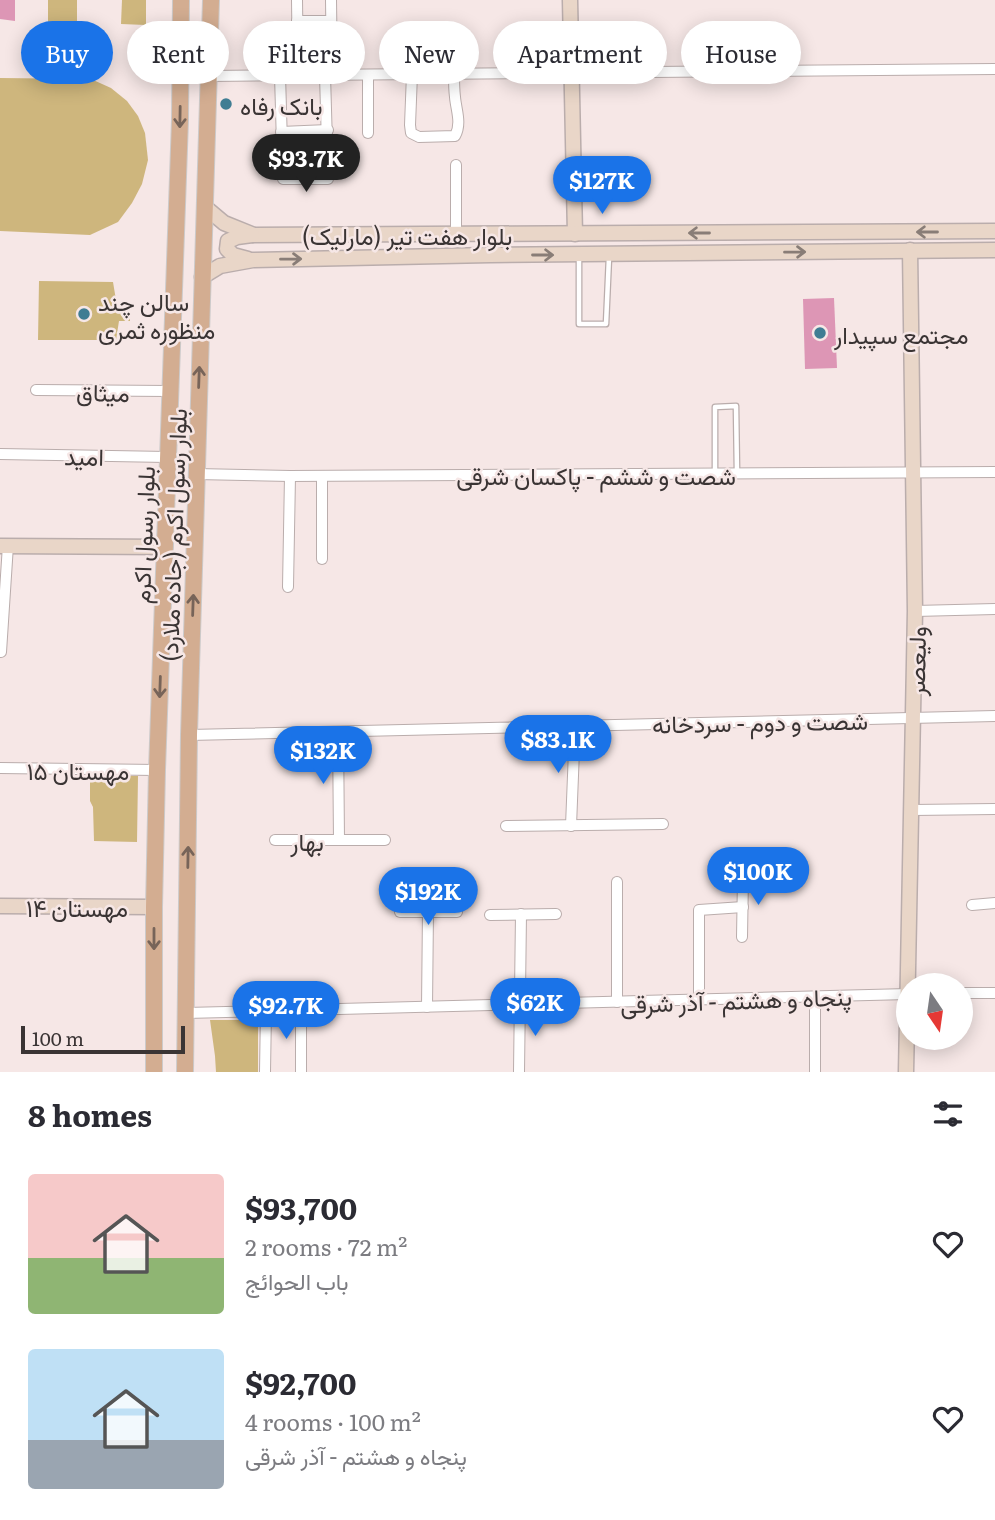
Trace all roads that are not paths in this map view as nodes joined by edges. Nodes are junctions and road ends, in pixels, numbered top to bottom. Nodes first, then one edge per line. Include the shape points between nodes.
1 (181, 0) edge
2 (211, 0) edge
3 (297, 0) edge
4 (331, 0) edge
5 (570, 0) edge
6 (210, 21) edge
7 (297, 21) edge
8 (331, 21) edge
9 (571, 21) edge
10 (995, 69) edge
11 (667, 72) edge
12 (368, 75) joint
13 (379, 75) edge
14 (209, 84) edge
15 (280, 84) edge
16 (328, 84) edge
17 (412, 84) edge
18 (454, 84) edge
19 (572, 84) edge
20 (328, 130) junction
21 (281, 132) junction
22 (368, 134) dead end
23 (456, 165) dead end
24 (205, 207) junction
25 (995, 231) edge
26 (254, 234) junction
27 (456, 234) junction
28 (575, 234) junction
29 (910, 250) junction
30 (995, 250) edge
31 (579, 254) junction
32 (609, 254) junction
33 (253, 260) junction
34 (202, 277) junction
35 (36, 390) dead end
36 (169, 391) junction
37 (0, 454) edge
38 (167, 457) junction
39 (995, 472) edge
40 (737, 473) junction
41 (912, 473) junction
42 (196, 474) junction
43 (715, 474) junction
44 (290, 476) junction
45 (323, 476) junction
46 (4, 545) edge
47 (165, 547) junction
48 (322, 559) dead end
49 (288, 587) dead end
50 (995, 609) edge
51 (915, 611) junction
52 (1, 652) edge
53 (995, 716) edge
54 (914, 717) junction
55 (575, 725) junction
56 (338, 732) junction
57 (189, 735) junction
58 (0, 768) edge
59 (157, 770) junction
60 (995, 809) edge
61 (912, 810) junction
62 (663, 824) dead end
63 (506, 826) dead end
64 (571, 826) junction
65 (275, 840) dead end
66 (339, 840) junction
67 (385, 840) dead end
68 (743, 877) dead end
69 (617, 882) dead end
70 (995, 903) edge
71 (972, 905) dead end
72 (0, 906) edge
73 (154, 907) junction
74 (743, 907) junction
75 (428, 911) junction
76 (400, 912) dead end
77 (457, 912) dead end
78 (521, 914) junction
79 (556, 914) dead end
80 (490, 915) dead end
81 (742, 937) dead end
82 (908, 973) edge
83 (973, 993) edge
84 (995, 993) edge
85 (896, 994) edge
86 (815, 996) junction
87 (699, 1000) junction
88 (617, 1002) junction
89 (520, 1004) junction
90 (427, 1007) junction
91 (301, 1010) junction
92 (266, 1011) junction
93 (186, 1013) junction
94 (907, 1050) edge
95 (154, 1072) edge
96 (185, 1072) edge
97 (265, 1072) edge
98 (301, 1072) edge
99 (519, 1072) edge
100 (815, 1072) edge
101 (906, 1072) edge

1 -> 36 main road, بلوار رسول اکرم
2 - 6 main road, بلوار رسول اکرم (جاده ملارد)
3 - 7 street
4 - 8 street
5 - 9 main road
10 - 11 street
12 - 13 street
12 - 22 street
14 - 24 main road, بلوار رسول اکرم (جاده ملارد)
15 - 21 street
16 - 20 street
17 - 18 street via 410,125 419,137 455,136 459,130
19 - 28 main road
20 - 21 street
20 - 21 street via 328,179 283,179
23 - 27 street
24 - 26 main road, بلوار هفت تیر (مارلیک) via 223,223
24 - 34 main road, بلوار رسول اکرم (جاده ملارد)
25 -> 28 main road, بلوار هفت تیر (مارلیک)
26 - 27 main road, بلوار هفت تیر (مارلیک)
26 - 33 main road via 228,241 227,249
27 - 28 main road, بلوار هفت تیر (مارلیک)
29 - 30 main road, بلوار هفت تیر (مارلیک)
32 -> 29 main road, بلوار هفت تیر (مارلیک)
29 - 41 main road, ولیعصر
31 - 32 main road, بلوار هفت تیر (مارلیک)
31 - 32 lane via 579,324 606,324
33 -> 31 main road, بلوار هفت تیر (مارلیک)
33 - 34 main road, بلوار هفت تیر (مارلیک) via 220,266
42 -> 34 main road, بلوار رسول اکرم (جاده ملارد)
35 - 36 street, میثاق
36 - 38 main road, بلوار رسول اکرم
37 - 38 street, امید
38 - 47 main road, بلوار رسول اکرم
39 - 41 street, شصت و ششم - پاکسان شرقی
40 - 41 street, شصت و ششم - پاکسان شرقی
40 - 43 street, شصت و ششم - پاکسان شرقی
40 - 43 lane via 736,407 715,407
41 - 51 main road, ولیعصر
42 - 44 street, شصت و ششم - پاکسان شرقی
57 -> 42 main road, بلوار رسول اکرم (جاده ملارد)
43 - 45 street, شصت و ششم - پاکسان شرقی
44 - 45 street, شصت و ششم - پاکسان شرقی
44 - 49 street
45 - 48 street
46 - 47 main road
46 - 52 street
47 -> 59 main road, بلوار رسول اکرم
50 - 51 street
51 - 54 main road, ولیعصر
53 - 54 street, شصت و دوم - سردخانه
54 - 55 street, شصت و دوم - سردخانه
54 - 61 main road, ولیعصر
55 - 56 street, شصت و دوم - سردخانه
55 - 64 street
56 - 57 street, شصت و دوم - سردخانه
56 - 66 street, بهار
93 -> 57 main road, بلوار رسول اکرم (جاده ملارد)
58 - 59 street, مهستان ۱۵
59 - 73 main road, بلوار رسول اکرم
60 - 61 street
61 - 82 main road, ولیعصر
62 - 64 street
63 - 64 street
65 - 66 street, بهار
66 - 67 street, بهار
68 - 74 street
69 - 88 street
70 - 71 street
72 - 73 main road, مهستان ۱۴
73 -> 95 main road, بلوار رسول اکرم
74 - 81 street
74 - 87 street via 699,910
75 - 76 street
75 - 77 street
75 - 90 street
78 - 79 street
78 - 80 street
78 - 89 street
83 - 84 street
85 - 86 street, پنجاه و هشتم - آذر شرقی
86 - 87 street, پنجاه و هشتم - آذر شرقی
86 - 100 street
87 - 88 street, پنجاه و هشتم - آذر شرقی
88 - 89 street, پنجاه و هشتم - آذر شرقی
89 - 90 street, پنجاه و هشتم - آذر شرقی
89 - 99 street
90 - 91 street, پنجاه و هشتم - آذر شرقی
91 - 92 street, پنجاه و هشتم - آذر شرقی
91 - 98 street
92 - 93 street, پنجاه و هشتم - آذر شرقی
92 - 97 street
93 - 96 main road, بلوار رسول اکرم (جاده ملارد)
94 - 101 main road, ولیعصر

